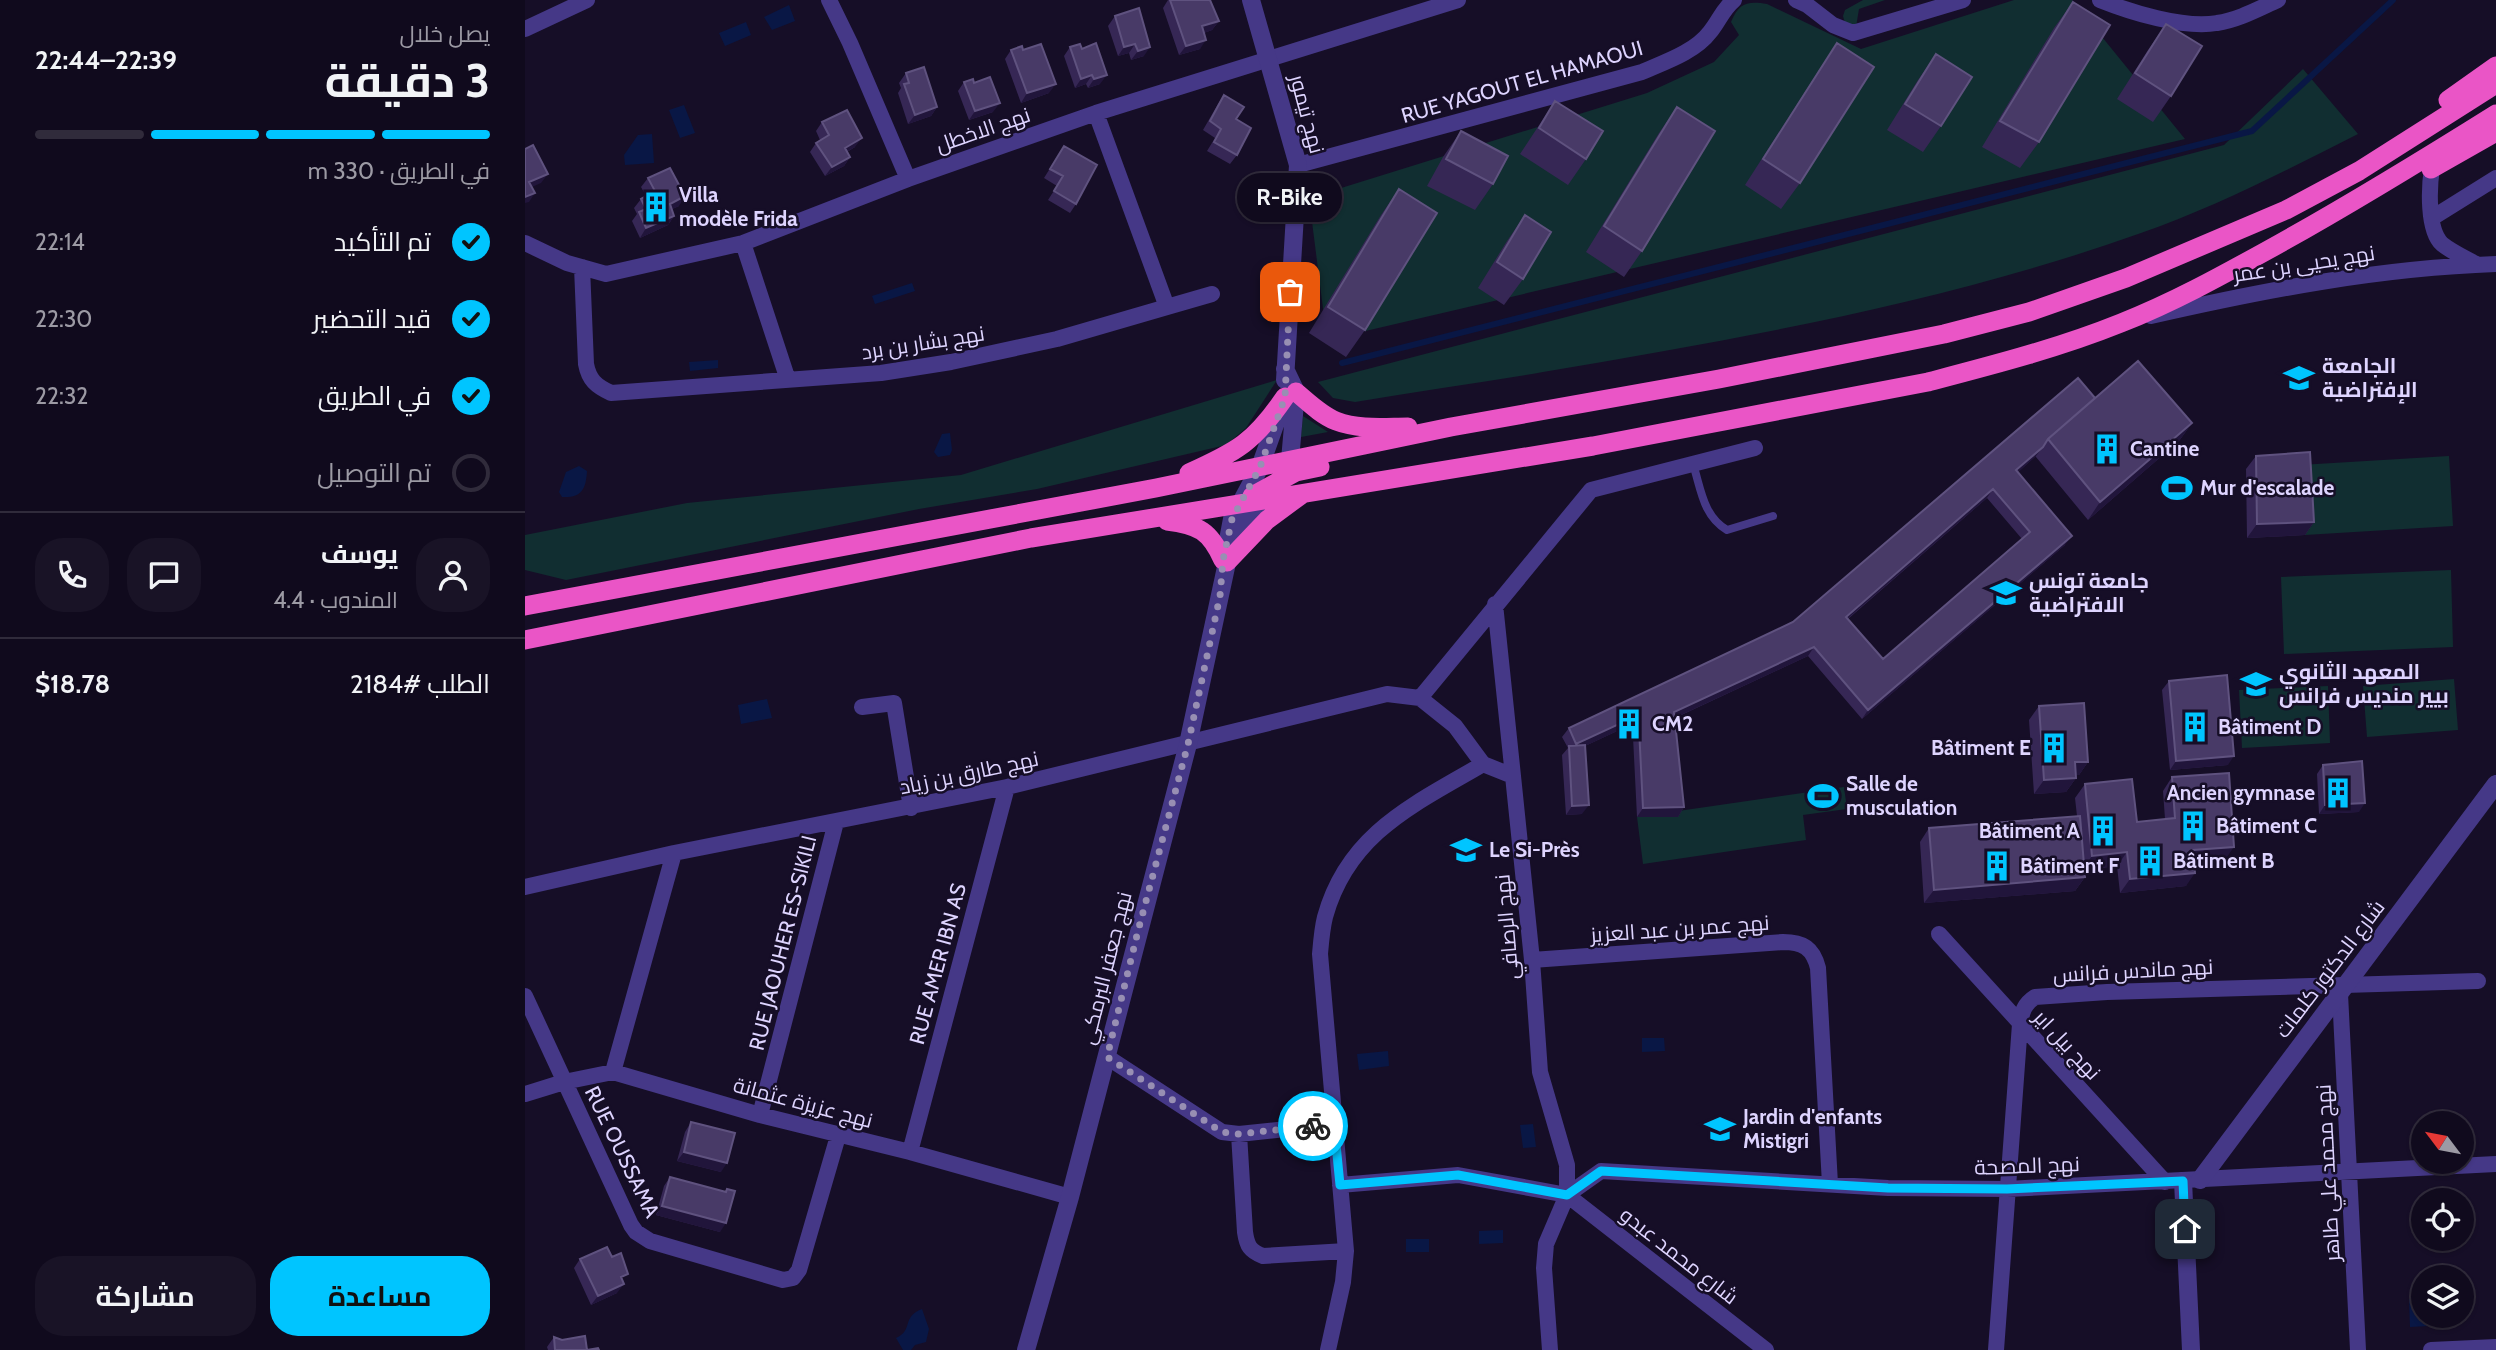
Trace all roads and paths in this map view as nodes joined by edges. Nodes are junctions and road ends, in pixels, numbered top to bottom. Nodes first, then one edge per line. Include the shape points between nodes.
1 (587, 0) edge
2 (829, 0) edge
3 (1251, 0) edge
4 (1458, 0) edge
5 (1734, 0) edge
6 (1963, 0) edge
7 (2100, 0) edge
8 (2278, 0) edge
9 (1437, 2) edge
10 (1808, 2) edge
11 (525, 29) edge
12 (1268, 59) junction
13 (2496, 66) edge
14 (2496, 84) edge
15 (1096, 113) junction
16 (2496, 114) edge
17 (2496, 132) edge
18 (1298, 165) junction
19 (2432, 168) junction
20 (2496, 178) edge
21 (908, 179) junction
22 (2433, 218) junction
23 (525, 243) edge
24 (743, 243) junction
25 (2194, 251) junction
26 (2476, 264) junction
27 (2496, 264) edge
28 (582, 267) junction
29 (2221, 276) junction
30 (1212, 294) dead end
31 (1167, 307) junction
32 (2121, 323) junction
33 (787, 380) junction
34 (1290, 394) junction
35 (1538, 413) junction
36 (1451, 427) junction
37 (1755, 448) dead end
38 (1290, 460) junction
39 (1693, 464) junction
40 (1260, 467) junction
41 (1279, 481) junction
42 (1156, 488) junction
43 (1303, 494) junction
44 (1243, 498) junction
45 (1267, 499) junction
46 (1773, 516) dead end
47 (1149, 519) junction
48 (1031, 538) junction
49 (1225, 561) junction
50 (1495, 604) junction
51 (525, 606) edge
52 (525, 640) edge
53 (1420, 698) junction
54 (862, 707) dead end
55 (1188, 744) junction
56 (1483, 764) junction
57 (1513, 776) junction
58 (2496, 784) edge
59 (1007, 787) junction
60 (911, 808) junction
61 (836, 822) junction
62 (674, 853) junction
63 (525, 887) edge
64 (1939, 934) dead end
65 (1532, 960) junction
66 (2478, 981) dead end
67 (2344, 989) junction
68 (525, 996) edge
69 (2020, 1024) junction
70 (1107, 1057) junction
71 (613, 1072) junction
72 (564, 1082) junction
73 (525, 1094) edge
74 (760, 1115) junction
75 (1334, 1124) junction
76 (1239, 1134) junction
77 (838, 1136) junction
78 (910, 1152) junction
79 (2496, 1164) edge
80 (2349, 1172) junction
81 (2183, 1181) junction
82 (1830, 1184) junction
83 (1340, 1185) junction
84 (2007, 1189) junction
85 (1567, 1195) junction
86 (1070, 1197) junction
87 (1346, 1251) junction
88 (2496, 1347) edge
89 (1026, 1350) edge
90 (1328, 1350) edge
91 (1551, 1350) edge
92 (1766, 1350) edge
93 (1996, 1350) edge
94 (2190, 1350) edge
95 (2358, 1350) edge
96 (2431, 1350) edge

1 - 11 street
2 - 21 street
3 - 12 street, نهج تيمور
4 - 9 street, نهج الاخطل
5 - 18 street, RUE YAGOUT EL HAMAOUI via 1709,34 1676,57 1642,72
6 - 10 street via 1853,33 1833,25
7 - 8 street via 2142,15 2206,25
9 - 12 street, نهج الاخطل
12 - 15 street, نهج الاخطل
12 - 18 street, نهج تيمور
13 - 25 highway via 2409,127
14 - 25 highway via 2350,176
15 - 21 street, نهج الاخطل
15 - 31 street
16 - 29 highway via 2378,188
17 - 19 highway
18 - 34 street, نهج تيمور via 1285,369
19 - 22 street
19 - 29 highway
20 - 22 street
21 - 24 street, نهج الاخطل
22 - 26 street via 2442,244
23 - 28 street, نهج الاخطل
24 - 28 street, نهج الاخطل via 606,274
24 - 33 street
25 - 35 highway via 2093,291 1944,334
26 - 27 street, نهج يحيى بن عمر
26 - 32 street, نهج يحيى بن عمر via 2257,292
28 - 33 street, نهج بشار بن برد via 586,364 589,377 599,388 611,393
29 - 32 highway
30 - 31 street, نهج بشار بن برد
31 - 33 street, نهج بشار بن برد via 1056,339 951,362
32 - 43 highway via 1928,382 1593,446
34 - 36 highway via 1344,423 1370,428
34 - 38 street
34 - 40 street, نهج جعفر البرمكي
34 - 42 highway via 1251,440 1224,458
35 - 36 highway
35 - 41 highway via 1498,427 1296,472
36 - 38 highway
37 - 39 street
38 - 40 highway
38 - 41 street, نهج جعفر البرمكي
38 - 44 highway
39 - 46 lane via 1709,516 1717,524 1727,530
39 - 50 street via 1591,490
40 - 42 highway
40 - 44 street, نهج جعفر البرمكي
41 - 44 highway
41 - 45 street, نهج جعفر البرمكي
42 - 51 highway
43 - 45 highway
43 - 49 highway via 1267,520
44 - 45 highway
44 - 47 highway
44 - 48 highway via 1108,517
44 - 49 street, نهج جعفر البرمكي via 1232,519
45 - 49 street, نهج جعفر البرمكي via 1251,513
47 - 48 highway
47 - 49 highway via 1204,531
48 - 52 highway
49 - 55 street, نهج جعفر البرمكي
50 - 53 street
50 - 57 street, نهج الرصافي
53 - 55 street, نهج طارق بن زياد via 1387,694
53 - 56 street via 1455,726
54 - 60 street via 894,703
55 - 59 street, نهج طارق بن زياد
55 - 70 street, نهج جعفر البرمكي
56 - 57 street
56 - 75 street via 1395,816 1362,847 1338,883 1325,918 1320,954
57 - 65 street, نهج الرصافي
58 - 67 street, شارع الدكتور كلمات
59 - 60 street, نهج طارق بن زياد
59 - 78 street, RUE AMER IBN AS
60 - 61 street, نهج طارق بن زياد
61 - 62 street, نهج طارق بن زياد
61 - 74 street, RUE JAOUHER ES-SIKILI
62 - 63 street, نهج طارق بن زياد
62 - 71 street
64 - 69 street, نهج بيل اير
65 - 82 street, نهج عمر بن عبد العزيز via 1797,942 1809,948 1818,968
65 - 85 street, نهج الرصافي via 1540,1072 1567,1165
66 - 67 street
67 - 69 street, نهج ماندس فرانس via 2035,997 2022,1010
67 - 80 street, نهج محمد علي طاهر
67 - 81 street, شارع الدكتور كلمات
68 - 72 street, RUE OUSSAMA
69 - 81 street, نهج بيل اير
69 - 84 street, نهج ماندس فرانس
70 - 76 street via 1212,1127
70 - 86 street, نهج جعفر البرمكي
71 - 72 street, نهج عزيزة عثمانة
71 - 74 street, نهج عزيزة عثمانة
72 - 73 street, نهج عزيزة عثمانة
72 - 77 street, RUE OUSSAMA via 636,1231 650,1241 783,1280 793,1278 799,1270
74 - 77 street, نهج عزيزة عثمانة
75 - 76 street
75 - 83 street
76 - 87 street via 1245,1232 1252,1252 1263,1256
77 - 78 street, نهج عزيزة عثمانة
78 - 86 street, نهج عزيزة عثمانة
79 - 80 street, نهج المصحة
80 - 81 street, نهج المصحة
80 - 95 street, نهج محمد علي طاهر
81 - 84 street, نهج المصحة
81 - 94 street
82 - 84 street, نهج المصحة
82 - 85 street, نهج المصحة via 1601,1171
83 - 85 street via 1458,1175
83 - 87 street
84 - 93 street, نهج ماندس فرانس
85 - 91 street via 1546,1244
85 - 92 street, شارع محمد عبدو
86 - 89 street, نهج جعفر البرمكي
87 - 90 street
88 - 96 street

